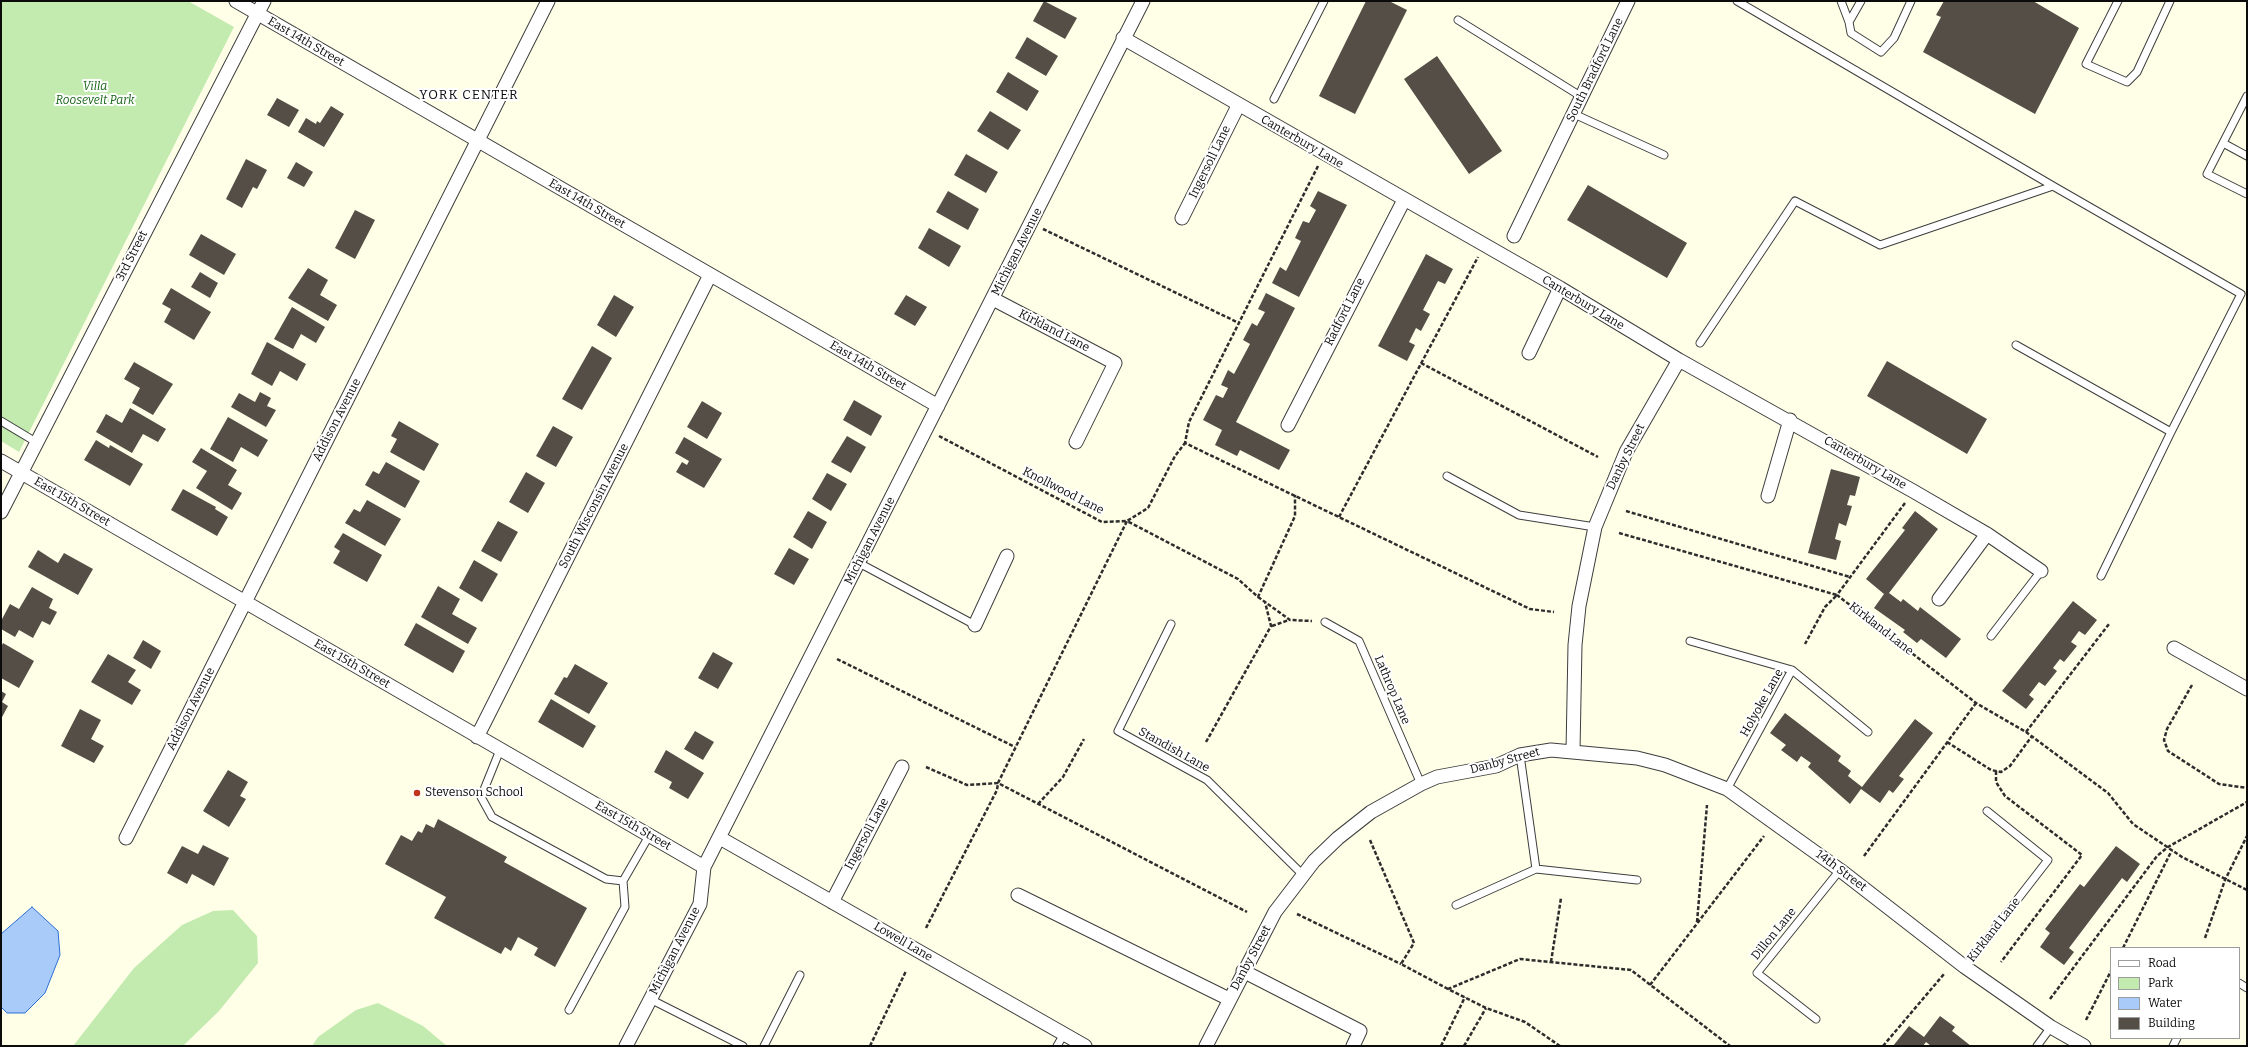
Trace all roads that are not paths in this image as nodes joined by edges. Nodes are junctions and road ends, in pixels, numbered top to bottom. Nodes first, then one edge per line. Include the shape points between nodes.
1 (236, 1) edge
2 (264, 1) edge
3 (548, 1) edge
4 (1143, 1) edge
5 (1324, 1) edge
6 (1628, 1) edge
7 (1737, 1) edge
8 (1841, 1) edge
9 (1861, 1) edge
10 (1911, 1) edge
11 (2118, 1) edge
12 (2170, 1) edge
13 (258, 14) junction
14 (1458, 20) dead end
15 (1849, 22) junction
16 (1123, 38) junction
17 (2247, 96) edge
18 (1582, 97) junction
19 (1274, 99) dead end
20 (1238, 106) junction
21 (1574, 114) junction
22 (478, 141) junction
23 (2223, 143) junction
24 (1664, 155) dead end
25 (2247, 156) edge
26 (2053, 186) junction
27 (2247, 194) edge
28 (1404, 200) junction
29 (1182, 218) dead end
30 (1514, 236) dead end
31 (710, 275) junction
32 (1560, 288) junction
33 (993, 299) junction
34 (1700, 343) dead end
35 (2016, 344) dead end
36 (1529, 354) dead end
37 (1679, 360) junction
38 (938, 406) junction
39 (1790, 420) junction
40 (1, 422) edge
41 (1288, 425) dead end
42 (2171, 432) junction
43 (36, 442) junction
44 (1076, 442) dead end
45 (1, 461) edge
46 (21, 472) junction
47 (1447, 476) dead end
48 (1768, 496) dead end
49 (1, 512) edge
50 (1595, 527) junction
51 (1988, 534) junction
52 (1007, 556) dead end
53 (859, 563) junction
54 (2041, 571) joint
55 (2101, 576) dead end
56 (1939, 599) dead end
57 (245, 602) junction
58 (1325, 622) dead end
59 (1171, 624) dead end
60 (975, 625) joint
61 (1991, 636) dead end
62 (1690, 641) dead end
63 (2174, 648) dead end
64 (1792, 670) junction
65 (2247, 689) edge
66 (1868, 732) dead end
67 (477, 737) junction
68 (500, 750) junction
69 (1573, 750) junction
70 (1520, 755) junction
71 (902, 767) dead end
72 (1421, 784) junction
73 (1727, 789) junction
74 (1987, 812) dead end
75 (649, 836) junction
76 (126, 838) dead end
77 (720, 838) junction
78 (704, 867) junction
79 (1536, 869) junction
80 (1840, 870) junction
81 (1303, 875) junction
82 (1637, 880) dead end
83 (623, 881) junction
84 (1018, 895) dead end
85 (832, 902) junction
86 (1456, 905) dead end
87 (1965, 967) junction
88 (1243, 971) junction
89 (800, 975) dead end
90 (650, 999) junction
91 (1229, 999) junction
92 (569, 1010) dead end
93 (1816, 1019) dead end
94 (2051, 1027) junction
95 (1064, 1034) junction
96 (626, 1046) edge
97 (743, 1046) edge
98 (764, 1046) edge
99 (1057, 1046) edge
100 (1085, 1046) edge
101 (1206, 1046) edge
102 (1353, 1046) edge
103 (2037, 1046) edge
104 (2084, 1046) edge

1 - 13 street, East 14th Street
2 - 13 street, 3rd Street
3 - 22 street, Addison Avenue
4 - 16 street, Michigan Avenue
5 - 19 lane
6 - 18 street, South Bradford Lane
7 - 26 lane
8 - 15 lane
9 - 15 lane
10 - 15 lane via 1894,38 1881,52 1851,33
11 - 12 lane via 2086,64 2127,82 2137,72
13 - 22 street, East 14th Street
13 - 43 street, 3rd Street
14 - 18 lane
16 - 20 street, Canterbury Lane
16 - 33 street, Michigan Avenue
17 - 23 lane
18 - 21 street, South Bradford Lane
20 - 28 street, Canterbury Lane
20 - 29 street, Ingersoll Lane
21 - 24 lane
21 - 30 street, South Bradford Lane
22 - 31 street, East 14th Street
22 - 57 street, Addison Avenue
23 - 25 lane
23 - 27 lane via 2207,174
26 - 34 lane via 1880,245 1794,201
26 - 42 lane via 2241,294
28 - 32 street, Canterbury Lane
28 - 41 street, Radford Lane
31 - 38 street, East 14th Street
31 - 67 street, South Wisconsin Avenue
32 - 36 street
32 - 37 street, Canterbury Lane
33 - 38 street, Michigan Avenue
33 - 44 street, Kirkland Lane via 1115,363
35 - 42 lane
37 - 39 street, Canterbury Lane
37 - 50 street, Danby Street via 1626,452
38 - 53 street, Michigan Avenue
39 - 48 street
39 - 51 street, Canterbury Lane
40 - 43 lane
42 - 55 lane
43 - 46 street, 3rd Street
45 - 46 street, East 15th Street
46 - 49 street, 3rd Street
46 - 57 street, East 15th Street
47 - 50 lane via 1519,515
50 - 69 street, Danby Street via 1579,606 1575,645
51 - 54 street, Canterbury Lane
51 - 56 street
52 - 60 street
53 - 60 lane
53 - 77 street, Michigan Avenue
54 - 61 lane
57 - 67 street, East 15th Street
57 - 76 street, Addison Avenue
58 - 72 lane, Lathrop Lane via 1359,641
59 - 81 lane, Standish Lane via 1118,731 1207,780
62 - 64 lane
63 - 65 street
64 - 66 lane, Holyoke Lane
64 - 73 lane, Holyoke Lane
67 - 68 street, East 15th Street
68 - 75 street, East 15th Street
68 - 83 lane via 481,797 492,817 606,879
69 - 70 street, Danby Street via 1551,750
69 - 73 street, 14th Street via 1637,758 1665,765
70 - 72 street, Danby Street via 1496,766 1437,777
70 - 79 lane
71 - 85 street, Ingersoll Lane
72 - 81 street, Danby Street via 1371,812 1338,838
73 - 80 street, 14th Street
74 - 87 lane, Kirkland Lane via 2048,860
75 - 78 street, East 15th Street
75 - 83 lane
77 - 78 street, Michigan Avenue
77 - 85 street, Lowell Lane
78 - 90 street, Michigan Avenue via 700,904
79 - 82 lane
79 - 86 lane
80 - 87 street, 14th Street
80 - 93 lane, Dillon Lane via 1757,972
81 - 88 street, Danby Street via 1275,912
83 - 92 lane via 625,907
84 - 91 street
85 - 95 street, Lowell Lane
87 - 94 street, 14th Street
88 - 91 street, Danby Street
88 - 102 street via 1360,1031
89 - 98 lane
90 - 96 street, Michigan Avenue
90 - 97 lane
91 - 101 street, Danby Street
94 - 103 lane
94 - 104 street, 14th Street
95 - 99 lane
95 - 100 street, Lowell Lane

